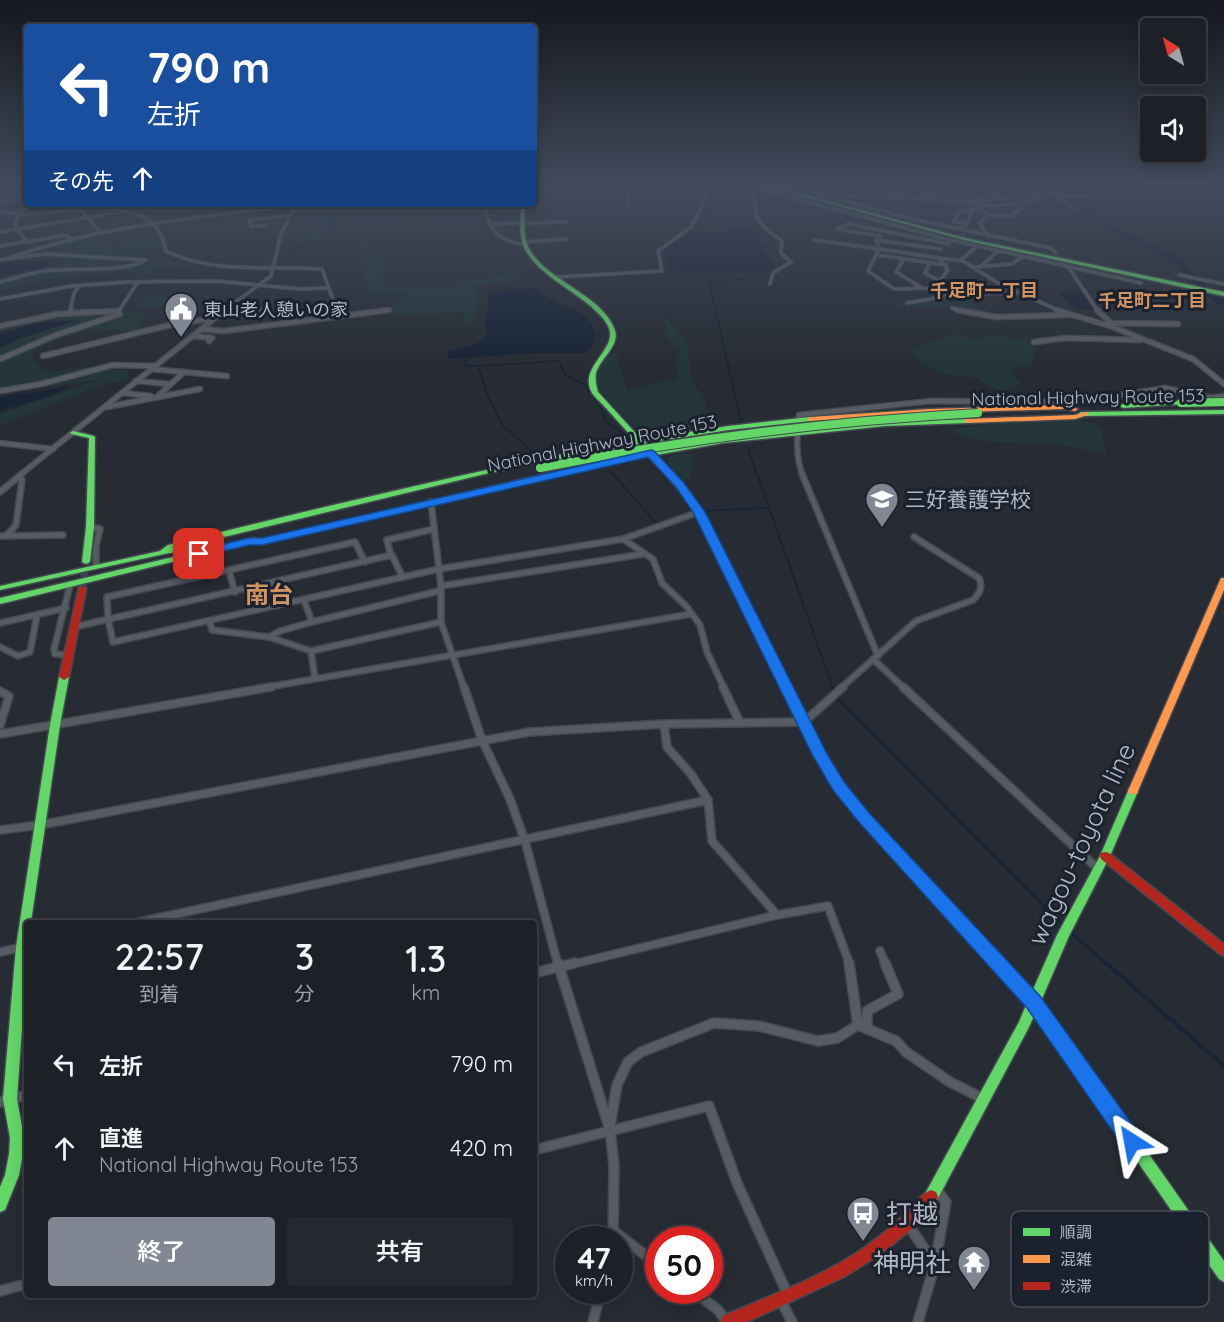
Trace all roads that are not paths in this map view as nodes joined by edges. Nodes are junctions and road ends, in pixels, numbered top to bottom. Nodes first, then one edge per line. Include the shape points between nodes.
1 (48, 246) edge
2 (166, 246) edge
3 (278, 246) edge
4 (527, 246) edge
5 (665, 246) edge
6 (782, 246) edge
7 (855, 246) edge
8 (878, 246) edge
9 (917, 246) edge
10 (946, 246) edge
11 (976, 246) joint
12 (1003, 246) edge
13 (1011, 246) edge
14 (1039, 246) edge
15 (879, 249) junction
16 (941, 249) junction
17 (998, 251) junction
18 (1056, 253) tunnel mouth
19 (878, 255) junction
20 (1022, 256) junction
21 (937, 257) junction
22 (6, 259) junction
23 (904, 259) junction
24 (0, 260) edge
25 (961, 260) junction
26 (930, 263) junction
27 (946, 265) junction
28 (981, 266) junction
29 (1065, 266) junction
30 (975, 267) junction
31 (276, 268) junction
32 (557, 277) junction
33 (1172, 279) junction
34 (939, 281) junction
35 (0, 282) edge
36 (1141, 283) dead end
37 (137, 284) junction
38 (258, 284) junction
39 (770, 284) dead end
40 (1224, 284) edge
41 (79, 286) junction
42 (329, 288) junction
43 (922, 289) junction
44 (1224, 292) edge
45 (1020, 293) junction
46 (0, 299) edge
47 (907, 303) dead end
48 (227, 308) junction
49 (952, 308) dead end
50 (389, 310) dead end
51 (119, 311) junction
52 (266, 311) dead end
53 (70, 313) junction
54 (1068, 315) junction
55 (339, 316) junction
56 (215, 318) junction
57 (1178, 324) dead end
58 (1111, 325) junction
59 (0, 326) edge
60 (201, 330) junction
61 (193, 336) junction
62 (1144, 340) junction
63 (208, 341) dead end
64 (1034, 342) dead end
65 (43, 356) dead end
66 (0, 358) edge
67 (152, 368) junction
68 (184, 372) junction
69 (227, 376) dead end
70 (135, 381) junction
71 (170, 384) junction
72 (1224, 384) edge
73 (200, 390) dead end
74 (0, 391) edge
75 (122, 393) junction
76 (1224, 396) edge
77 (156, 397) junction
78 (1211, 398) junction
79 (1224, 402) edge
80 (103, 408) junction
81 (1081, 411) junction
82 (1224, 411) edge
83 (1138, 416) dead end
84 (797, 426) junction
85 (73, 433) junction
86 (640, 442) junction
87 (0, 443) edge
88 (53, 449) junction
89 (651, 453) junction
90 (541, 470) junction
91 (18, 477) junction
92 (0, 492) edge
93 (431, 502) junction
94 (699, 512) junction
95 (434, 529) junction
96 (63, 535) dead end
97 (3, 536) edge
98 (914, 537) dead end
99 (623, 539) junction
100 (249, 541) junction
101 (163, 552) junction
102 (643, 554) junction
103 (391, 556) junction
104 (365, 562) junction
105 (91, 564) junction
106 (439, 569) junction
107 (229, 571) junction
108 (402, 576) junction
109 (1224, 580) edge
110 (270, 585) junction
111 (76, 587) junction
112 (0, 588) edge
113 (440, 589) junction
114 (235, 592) junction
115 (304, 600) junction
116 (0, 601) edge
117 (276, 606) junction
118 (66, 608) junction
119 (691, 614) junction
120 (37, 615) junction
121 (108, 619) junction
122 (210, 622) junction
123 (312, 622) junction
124 (441, 622) junction
125 (0, 623) edge
126 (74, 627) junction
127 (269, 637) junction
128 (0, 647) edge
129 (311, 651) junction
130 (68, 654) junction
131 (452, 655) junction
132 (876, 658) junction
133 (315, 679) junction
134 (0, 692) edge
135 (804, 722) junction
136 (740, 723) junction
137 (664, 724) junction
138 (0, 725) edge
139 (55, 725) junction
140 (0, 734) edge
141 (482, 740) junction
142 (708, 800) junction
143 (40, 825) junction
144 (0, 830) edge
145 (525, 841) junction
146 (1105, 856) junction
147 (1098, 869) junction
148 (777, 915) junction
149 (28, 920) edge
150 (149, 920) edge
151 (24, 947) edge
152 (880, 951) dead end
153 (1224, 951) edge
154 (0, 952) edge
155 (559, 967) junction
156 (537, 972) edge
157 (1034, 1002) junction
158 (862, 1027) junction
159 (24, 1096) edge
160 (984, 1099) junction
161 (5, 1101) edge
162 (610, 1130) junction
163 (537, 1149) edge
164 (937, 1190) junction
165 (0, 1206) edge
166 (1180, 1211) edge
167 (907, 1223) junction
168 (614, 1226) edge
169 (1209, 1253) edge
170 (935, 1264) junction
171 (1224, 1274) edge
172 (24, 1285) edge
173 (0, 1292) edge
174 (783, 1297) junction
175 (598, 1304) edge
176 (710, 1304) edge
177 (593, 1322) edge
178 (728, 1322) edge
179 (792, 1322) edge
180 (918, 1322) edge

1 - 22 street
2 - 31 street via 166,252 182,260
3 - 31 street
4 - 32 main road via 536,260
5 - 32 street via 658,251 662,271
6 - 39 street via 781,253 791,262 773,273
7 - 15 street
8 - 15 street
9 - 16 street
10 - 16 street
11 - 17 street
11 - 25 street
12 - 33 main road
13 - 33 main road
14 - 18 street
15 - 19 street
15 - 21 street
16 - 21 street
17 - 20 street
17 - 28 street
19 - 23 street
19 - 43 street via 868,268 870,274 894,289
20 - 28 street via 1012,264
20 - 29 street
21 - 25 street
21 - 27 street
22 - 24 street
22 - 35 street via 45,254 138,257 146,261 45,271
23 - 26 street
23 - 43 street via 896,272
25 - 30 street
26 - 27 street
26 - 34 street via 925,273
27 - 34 street via 948,270
28 - 30 street
29 - 36 street
29 - 58 street
30 - 45 street
31 - 38 street
31 - 42 street via 322,269
32 - 86 main road via 601,312 614,328 610,345 594,366 593,387
33 - 40 street
33 - 44 main road
34 - 43 street via 934,288
37 - 38 street
37 - 41 street
37 - 51 street
38 - 42 street via 303,291
38 - 48 street
41 - 46 street
41 - 53 street
42 - 55 street
45 - 47 street via 947,294
45 - 54 street
48 - 52 street
48 - 56 street
49 - 54 street via 1000,318
50 - 55 street
51 - 53 street
51 - 66 street via 114,318 57,334
53 - 59 street via 36,316
54 - 58 street
55 - 60 street via 224,331
56 - 60 street
56 - 65 street
57 - 58 street
58 - 62 street
60 - 61 street
61 - 63 street via 212,338
61 - 67 street
62 - 64 street via 1066,338
62 - 72 street via 1193,359
67 - 68 street
67 - 70 street
67 - 74 street via 113,365
68 - 69 street
68 - 71 street
70 - 71 street
70 - 75 street
71 - 77 street
73 - 77 street
75 - 77 street
75 - 80 street
76 - 78 street
77 - 80 street
78 - 82 street
78 - 84 street via 1165,388 1078,402 931,400 799,416
79 - 81 main road, National Highway Route 153, bridge
80 - 85 street
81 - 82 main road, National Highway Route 153
81 - 84 main road via 1063,407 927,411
81 - 90 main road, National Highway Route 153, bridge via 872,418 770,426 635,448
82 - 83 street
84 - 86 main road
84 - 89 main road
84 - 132 street via 800,469
85 - 88 street
85 - 105 main road via 92,437
86 - 89 main road
86 - 101 main road via 344,506
87 - 88 street
88 - 91 street
89 - 93 main road
89 - 94 main road
90 - 100 main road, National Highway Route 153
90 - 101 main road, National Highway Route 153
91 - 92 street
91 - 97 street via 22,480 16,525
93 - 95 street
93 - 100 main road via 262,542
94 - 99 street
94 - 135 main road
95 - 103 street via 387,540
95 - 106 street
96 - 97 street
98 - 132 street via 979,578 982,588 973,600 916,621
99 - 102 street
99 - 106 street
100 - 111 main road, National Highway Route 153
101 - 105 main road, National Highway Route 153
102 - 113 street
102 - 119 street via 653,559 662,583
103 - 104 street
103 - 108 street
104 - 107 street via 355,542
104 - 110 street
105 - 112 main road, National Highway Route 153
106 - 108 street
106 - 113 street
107 - 114 street
107 - 121 street via 107,597
108 - 115 street
109 - 146 main road, wagou-toyota line
110 - 114 street
110 - 117 street
111 - 116 main road, National Highway Route 153
111 - 118 street
111 - 126 main road
113 - 123 street
113 - 124 street
114 - 121 street
115 - 117 street
115 - 123 street
117 - 122 street
118 - 120 street
118 - 130 street via 54,652
119 - 131 street
119 - 136 street via 700,625 707,652
120 - 125 street
120 - 128 street via 30,652 18,656
121 - 122 street via 113,642
121 - 126 street
122 - 127 street via 212,630
123 - 127 street
124 - 129 street
124 - 131 street
126 - 130 main road
127 - 129 street
129 - 133 street
130 - 139 main road
131 - 133 street
131 - 141 street
132 - 135 street
132 - 147 street
133 - 139 street
134 - 138 street via 9,696
135 - 136 street
135 - 157 main road via 825,764 853,806
136 - 137 street
137 - 141 street via 529,732
137 - 142 street via 666,747
139 - 140 street
139 - 143 main road
141 - 143 street
141 - 145 street
142 - 145 street
142 - 148 street via 712,840
143 - 144 street
143 - 149 main road
145 - 150 street
145 - 155 street
146 - 147 main road, wagou-toyota line
146 - 153 main road
147 - 157 main road, wagou-toyota line via 1063,934
148 - 155 street
148 - 158 street via 828,906 849,961
151 - 154 street
151 - 161 main road
152 - 158 street via 898,994 867,1011
155 - 156 street
155 - 162 street
157 - 160 main road, wagou-toyota line
157 - 166 main road
158 - 160 street via 896,1041 950,1082
158 - 162 street via 818,1041 759,1026 714,1023 641,1052 628,1062 617,1085
159 - 161 street
160 - 164 main road, wagou-toyota line
161 - 165 main road via 17,1138 12,1175
162 - 163 street
162 - 168 street
162 - 174 street via 709,1106
164 - 167 main road, wagou-toyota line
164 - 170 street via 946,1202
167 - 170 street
167 - 174 main road, wagou-toyota line via 883,1245 850,1265
169 - 171 main road
170 - 180 street
172 - 173 street
174 - 178 main road, wagou-toyota line
174 - 179 street
175 - 177 street
176 - 178 street

